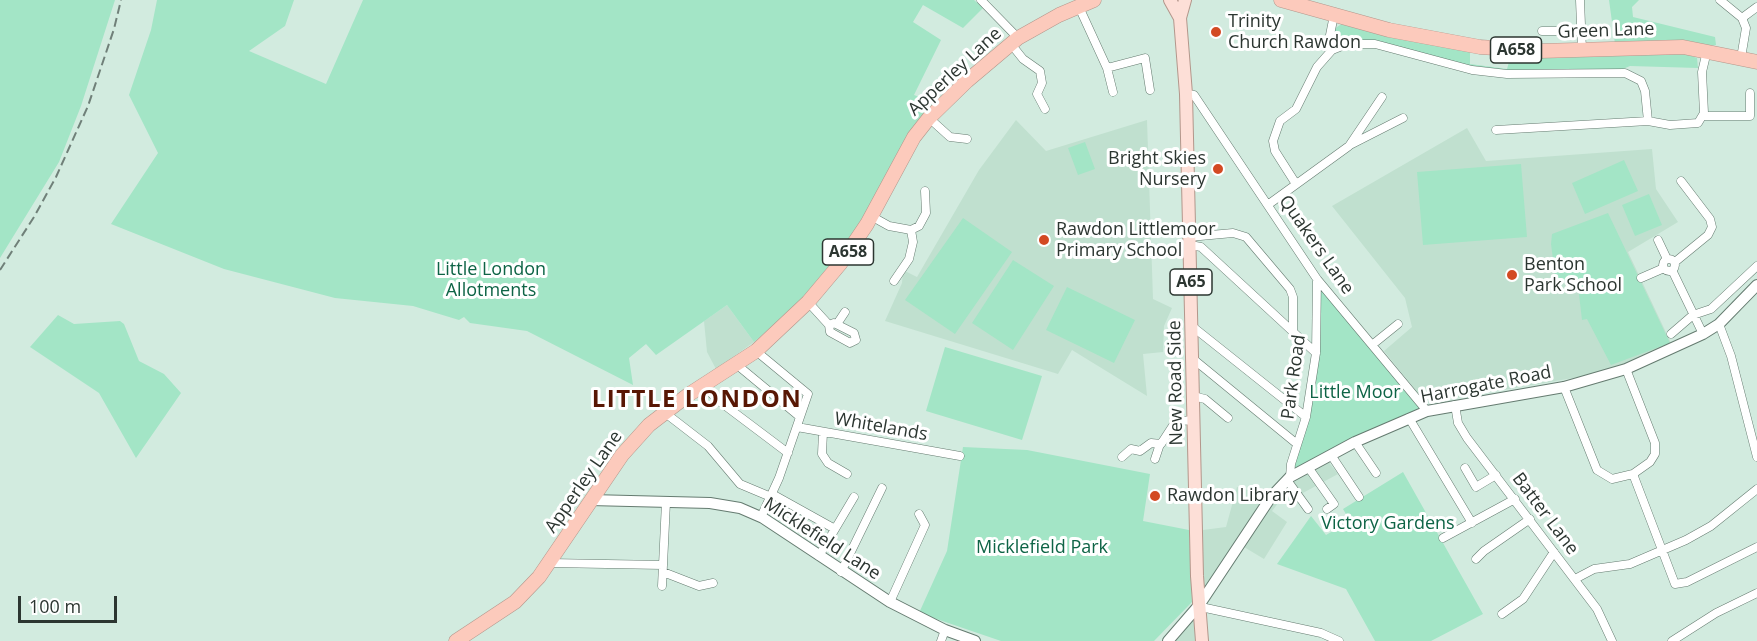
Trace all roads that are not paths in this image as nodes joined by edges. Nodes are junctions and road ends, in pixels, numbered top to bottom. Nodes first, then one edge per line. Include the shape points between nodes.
1 (1094, 0) edge
2 (1170, 0) edge
3 (1185, 0) edge
4 (1281, 0) edge
5 (1580, 0) edge
6 (1720, 0) edge
7 (984, 2) edge
8 (1319, 5) edge
9 (1079, 7) junction
10 (1757, 7) edge
11 (1334, 15) junction
12 (1179, 18) junction
13 (1742, 18) junction
14 (1581, 31) junction
15 (1542, 32) dead end
16 (1014, 41) junction
17 (1332, 50) junction
18 (1582, 50) junction
19 (1707, 51) junction
20 (1741, 58) junction
21 (1757, 62) edge
22 (1107, 68) junction
23 (1150, 90) dead end
24 (1113, 92) dead end
25 (1750, 93) dead end
26 (1186, 94) junction
27 (1382, 97) dead end
28 (1046, 109) dead end
29 (1704, 116) junction
30 (929, 118) junction
31 (1403, 118) dead end
32 (1648, 121) junction
33 (1496, 130) dead end
34 (967, 139) dead end
35 (1348, 146) junction
36 (1681, 182) dead end
37 (1296, 184) junction
38 (926, 191) dead end
39 (1269, 204) junction
40 (871, 216) junction
41 (911, 230) junction
42 (1658, 240) dead end
43 (1189, 241) junction
44 (1669, 265) junction
45 (1757, 266) edge
46 (1641, 278) dead end
47 (1317, 279) junction
48 (894, 281) dead end
49 (1757, 285) edge
50 (808, 302) junction
51 (845, 312) dead end
52 (1693, 315) junction
53 (1398, 324) dead end
54 (1719, 324) junction
55 (1192, 327) junction
56 (1293, 332) junction
57 (1671, 334) dead end
58 (1703, 334) junction
59 (1372, 345) junction
60 (756, 351) junction
61 (1316, 353) junction
62 (1192, 358) junction
63 (736, 363) junction
64 (1626, 369) junction
65 (703, 385) junction
66 (1564, 387) junction
67 (1193, 396) junction
68 (1455, 405) junction
69 (1427, 411) junction
70 (664, 412) junction
71 (800, 417) junction
72 (1306, 417) junction
73 (1228, 418) dead end
74 (1409, 418) junction
75 (1194, 420) junction
76 (797, 427) junction
77 (823, 432) junction
78 (1355, 442) junction
79 (1160, 444) junction
80 (1297, 444) junction
81 (788, 453) junction
82 (1331, 455) junction
83 (960, 456) dead end
84 (1122, 457) dead end
85 (1757, 457) edge
86 (1155, 459) dead end
87 (1308, 467) junction
88 (1464, 468) dead end
89 (1376, 472) dead end
90 (847, 474) dead end
91 (1633, 474) junction
92 (1496, 475) junction
93 (1288, 479) junction
94 (882, 488) dead end
95 (1757, 489) edge
96 (771, 495) junction
97 (1359, 496) dead end
98 (854, 497) dead end
99 (1515, 500) junction
100 (666, 502) junction
101 (586, 506) junction
102 (1308, 509) dead end
103 (1327, 509) dead end
104 (919, 514) dead end
105 (761, 517) junction
106 (1530, 519) junction
107 (1472, 523) junction
108 (835, 529) junction
109 (1443, 538) dead end
110 (1757, 547) edge
111 (1661, 551) junction
112 (1554, 552) junction
113 (819, 556) junction
114 (1476, 559) dead end
115 (550, 563) junction
116 (663, 569) junction
117 (842, 572) junction
118 (1575, 579) junction
119 (713, 583) dead end
120 (662, 586) dead end
121 (1757, 593) edge
122 (890, 602) junction
123 (1200, 605) junction
124 (1502, 614) dead end
125 (1182, 625) junction
126 (943, 636) edge
127 (1202, 637) edge
128 (456, 641) edge
129 (975, 641) edge
130 (1168, 641) edge
131 (1339, 641) edge
132 (1612, 641) edge
133 (1672, 641) edge

1 - 9 highway, Apperley Lane / A658
2 - 12 main road, New Road Side / A65
3 - 12 main road, New Road Side / A65
4 - 8 highway, Green Lane / A658
5 - 14 street
6 - 13 street
7 - 16 street
8 - 11 highway, Green Lane / A658
9 - 16 highway, Apperley Lane / A658
9 - 22 street
10 - 13 street
11 - 17 street via 1329,40
11 - 18 highway, Green Lane / A658 via 1480,47
12 - 26 main road, New Road Side / A65
13 - 20 street via 1747,35
14 - 15 street
14 - 18 street
16 - 28 street via 1023,59 1040,71 1042,83 1037,96
16 - 30 highway, Apperley Lane / A658
17 - 32 street via 1347,44 1375,44 1472,70 1507,74 1625,73 1641,81
17 - 37 street via 1317,68 1296,109 1280,121 1273,141
18 - 19 highway, Green Lane / A658 via 1662,46
19 - 20 highway, Green Lane / A658
19 - 29 street via 1702,72
20 - 21 highway, Green Lane / A658
22 - 23 street via 1144,58
22 - 24 street
25 - 29 street via 1750,119
26 - 39 street, Quakers Lane via 1194,95
26 - 43 main road, New Road Side / A65
27 - 35 street
29 - 32 street via 1692,125
30 - 34 street via 950,137
30 - 40 highway, Apperley Lane / A658 via 914,137
31 - 35 street
32 - 33 street
35 - 37 street
36 - 44 street via 1712,227 1708,235
37 - 39 street
38 - 41 street via 926,213 919,226
39 - 47 street, Quakers Lane
40 - 41 street via 889,226
40 - 50 highway, Apperley Lane / A658 via 840,264
41 - 48 street via 909,258
42 - 44 street
43 - 55 main road, New Road Side / A65
43 - 56 street via 1201,247
43 - 56 street via 1240,233 1290,289
44 - 46 street
44 - 52 street
45 - 52 street via 1711,309
47 - 59 street, Quakers Lane
47 - 61 street, Park Road
49 - 54 main road, Harrogate Road
50 - 51 street via 833,324
50 - 60 highway, Apperley Lane / A658
52 - 57 street
52 - 58 street
53 - 59 street
54 - 58 main road, Harrogate Road
54 - 85 street
55 - 62 main road, New Road Side / A65
55 - 72 street
56 - 61 street
58 - 64 main road, Harrogate Road
59 - 69 street, Quakers Lane
60 - 63 highway, Apperley Lane / A658
60 - 71 street via 808,394
61 - 72 street, Park Road
62 - 67 main road, New Road Side / A65
62 - 80 street
63 - 65 highway, Apperley Lane / A658
63 - 71 street
64 - 66 main road, Harrogate Road
64 - 91 street via 1654,444 1650,462
65 - 70 highway, Apperley Lane / A658
65 - 81 street
66 - 68 main road, Harrogate Road
66 - 91 street via 1597,470 1612,479
67 - 73 street via 1205,399
67 - 75 main road, New Road Side / A65
68 - 69 main road, Harrogate Road
68 - 92 street, Batter Lane via 1458,423
69 - 74 main road, Harrogate Road
70 - 96 street via 708,446 740,484
70 - 101 highway, Apperley Lane / A658 via 635,439
71 - 76 street
72 - 80 street, Park Road
74 - 78 main road, Harrogate Road
74 - 107 street
75 - 79 street via 1174,424
75 - 123 main road, New Road Side / A65
76 - 77 street, Whitelands
76 - 81 street
77 - 83 street, Whitelands
77 - 90 street via 822,454 828,463
78 - 82 main road, Harrogate Road
78 - 89 street
79 - 84 street via 1151,443 1140,451 1131,449
79 - 86 street
80 - 93 street, Park Road
81 - 96 street
82 - 87 main road, Harrogate Road
82 - 97 street
87 - 93 main road, Harrogate Road
87 - 103 street via 1334,504
88 - 92 street via 1476,487
91 - 111 street
92 - 99 street, Batter Lane
93 - 102 street
93 - 123 main road, Harrogate Road via 1262,509
94 - 117 street
95 - 111 street via 1711,526
96 - 105 street
96 - 108 street
98 - 108 street
99 - 106 street, Batter Lane
99 - 107 street
100 - 101 main road, Micklefield Lane via 604,501
100 - 105 main road, Micklefield Lane via 725,505
100 - 116 street
101 - 115 highway, Apperley Lane / A658
104 - 122 street via 925,525
105 - 113 main road, Micklefield Lane
106 - 112 street, Batter Lane
106 - 114 street
107 - 109 street
108 - 113 street
110 - 111 street via 1678,585
111 - 118 street via 1630,564 1585,572
112 - 118 street, Batter Lane
112 - 124 street via 1523,599
113 - 117 main road, Micklefield Lane
115 - 116 street
115 - 128 highway, Apperley Lane / A658 via 515,602
116 - 119 street via 699,586
116 - 120 street
117 - 122 main road, Micklefield Lane
118 - 132 street, Batter Lane via 1598,609
121 - 133 street
122 - 126 main road, Micklefield Lane
123 - 125 main road
123 - 127 main road, A65
123 - 131 street via 1321,633
125 - 127 main road via 1193,626
125 - 130 main road
126 - 129 main road, Micklefield Lane

